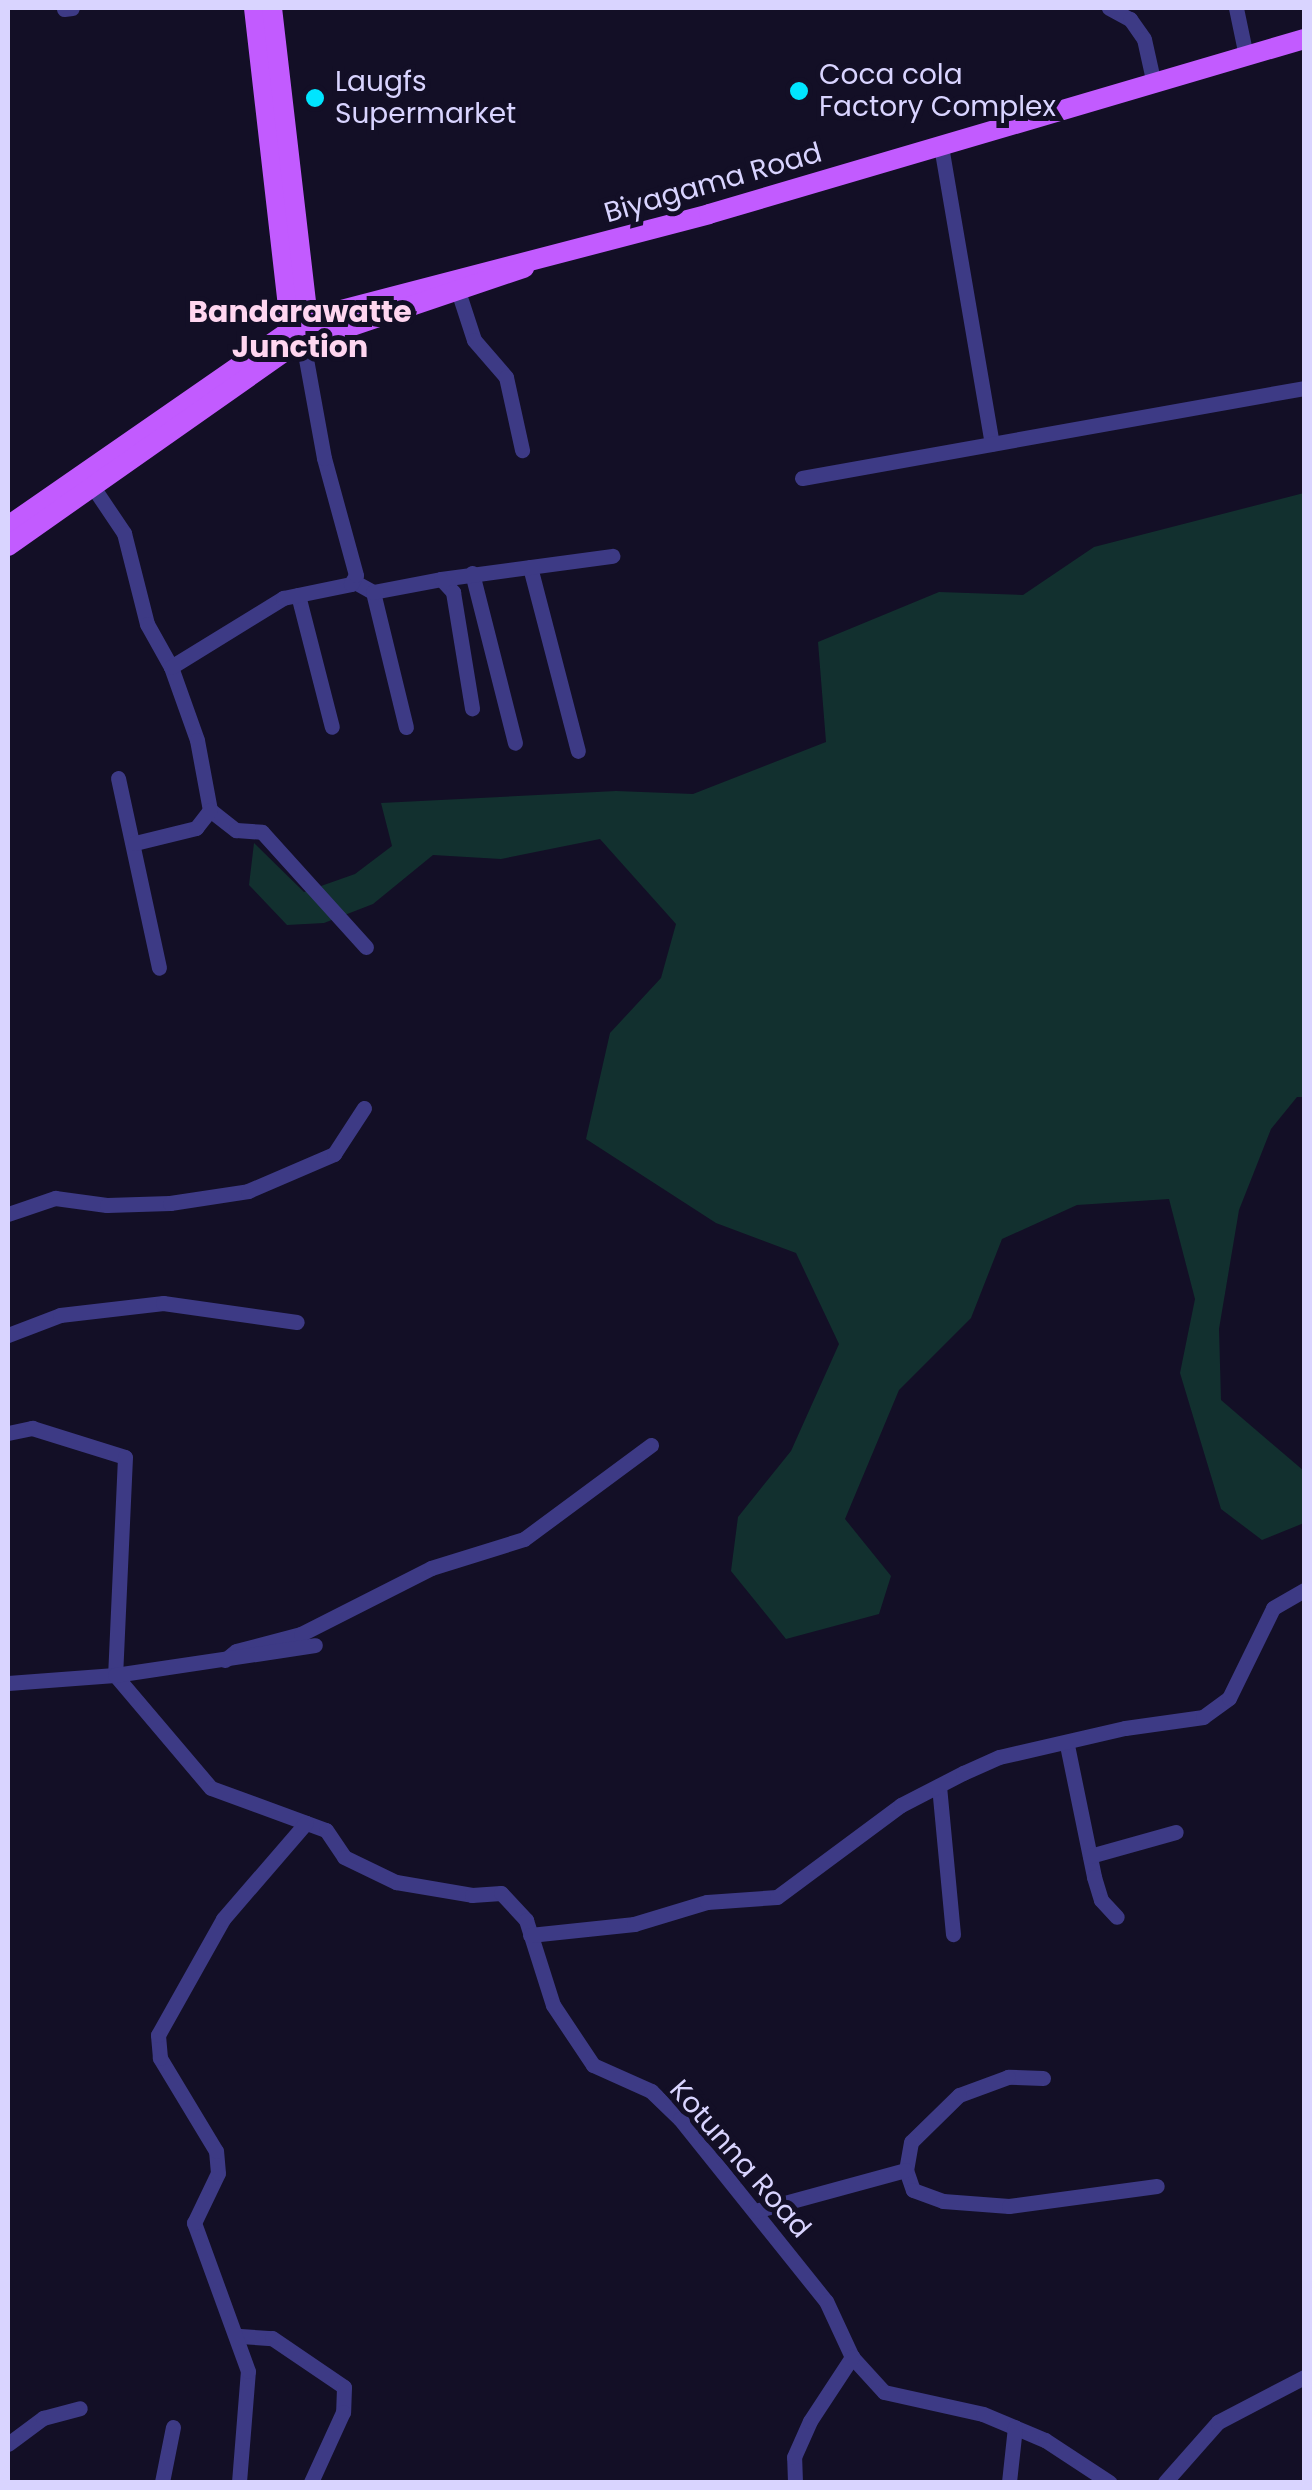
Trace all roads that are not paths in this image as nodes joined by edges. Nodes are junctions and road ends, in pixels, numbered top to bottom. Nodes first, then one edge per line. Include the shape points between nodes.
1 (64, 8) edge
2 (72, 8) edge
3 (254, 8) edge
4 (272, 8) edge
5 (1109, 8) edge
6 (1236, 8) edge
7 (1304, 39) edge
8 (1246, 56) junction
9 (1154, 84) junction
10 (940, 146) junction
11 (539, 261) junction
12 (459, 294) junction
13 (301, 334) junction
14 (1304, 388) edge
15 (992, 444) junction
16 (522, 450) dead end
17 (802, 478) dead end
18 (90, 483) junction
19 (8, 526) edge
20 (8, 546) edge
21 (612, 556) dead end
22 (530, 567) junction
23 (472, 573) junction
24 (441, 580) junction
25 (352, 581) junction
26 (373, 592) junction
27 (298, 594) junction
28 (171, 667) junction
29 (472, 708) dead end
30 (332, 726) dead end
31 (406, 727) dead end
32 (515, 743) dead end
33 (578, 752) dead end
34 (118, 778) dead end
35 (210, 810) junction
36 (135, 843) junction
37 (366, 947) dead end
38 (158, 968) dead end
39 (364, 1108) dead end
40 (8, 1214) edge
41 (297, 1322) dead end
42 (8, 1336) edge
43 (8, 1433) edge
44 (652, 1445) dead end
45 (1304, 1590) edge
46 (315, 1645) dead end
47 (225, 1660) junction
48 (115, 1675) junction
49 (8, 1682) edge
50 (1067, 1745) junction
51 (939, 1786) junction
52 (306, 1823) junction
53 (1176, 1832) dead end
54 (1090, 1856) junction
55 (1117, 1918) dead end
56 (953, 1934) dead end
57 (530, 1935) junction
58 (1043, 2078) dead end
59 (906, 2170) junction
60 (1157, 2186) dead end
61 (755, 2211) junction
62 (240, 2336) junction
63 (852, 2357) junction
64 (1304, 2377) edge
65 (80, 2408) dead end
66 (1015, 2427) junction
67 (173, 2428) dead end
68 (8, 2444) edge
69 (162, 2482) edge
70 (239, 2482) edge
71 (312, 2482) edge
72 (795, 2482) edge
73 (1008, 2482) edge
74 (1109, 2482) edge
75 (1165, 2482) edge

1 - 2 street
3 - 13 main road
4 - 13 main road
5 - 9 street via 1130,19 1144,39
6 - 8 street
7 - 8 main road, Biyagama Road
8 - 9 main road, Biyagama Road
9 - 10 main road, Biyagama Road
10 - 11 main road, Biyagama Road
10 - 15 street
11 - 12 main road, Biyagama Road
11 - 13 main road, Biyagama Road
12 - 13 main road, Biyagama Road
12 - 16 street via 474,340 506,377
13 - 18 main road
13 - 25 street
14 - 15 street
15 - 17 street
18 - 19 main road
18 - 20 main road
18 - 28 street via 124,533 147,624
21 - 22 street
22 - 23 street
22 - 33 street
23 - 24 street
23 - 32 street
24 - 26 street
24 - 29 street via 453,592
25 - 26 street
25 - 27 street
26 - 31 street
27 - 28 street
27 - 30 street
28 - 35 street
34 - 36 street
35 - 36 street via 196,828
35 - 37 street via 236,830 262,832
36 - 38 street
39 - 40 street via 334,1154 248,1191 170,1203 55,1198
41 - 42 street via 162,1303 60,1315
43 - 48 street via 32,1428 125,1457
44 - 47 street via 507,1548 432,1568 302,1634 236,1651
45 - 50 street via 1274,1608 1230,1698 1203,1717
46 - 47 street
47 - 48 street
48 - 49 street
48 - 52 street, Kotunna Road via 211,1788
50 - 51 street via 1000,1757
50 - 54 street
51 - 56 street
51 - 57 street via 901,1805 777,1897 707,1902 634,1924
52 - 57 street, Kotunna Road via 326,1830 344,1857 396,1882 472,1895 501,1893
52 - 62 street via 223,1919 158,2035 160,2058 216,2151 218,2172 194,2223
53 - 54 street
54 - 55 street via 1101,1900
57 - 61 street, Kotunna Road via 553,2005 593,2065 651,2091
58 - 59 street via 1008,2077 959,2094 911,2142
59 - 60 street via 913,2190 943,2201 993,2204
59 - 61 street
61 - 63 street, Kotunna Road via 826,2300
62 - 70 street via 248,2372
62 - 71 street via 272,2338 344,2387 342,2412
63 - 66 street, Kotunna Road via 884,2392
63 - 72 street via 810,2421 794,2457
64 - 75 street via 1218,2422
65 - 68 street via 43,2418
66 - 73 street
66 - 74 street, Kotunna Road
67 - 69 street

